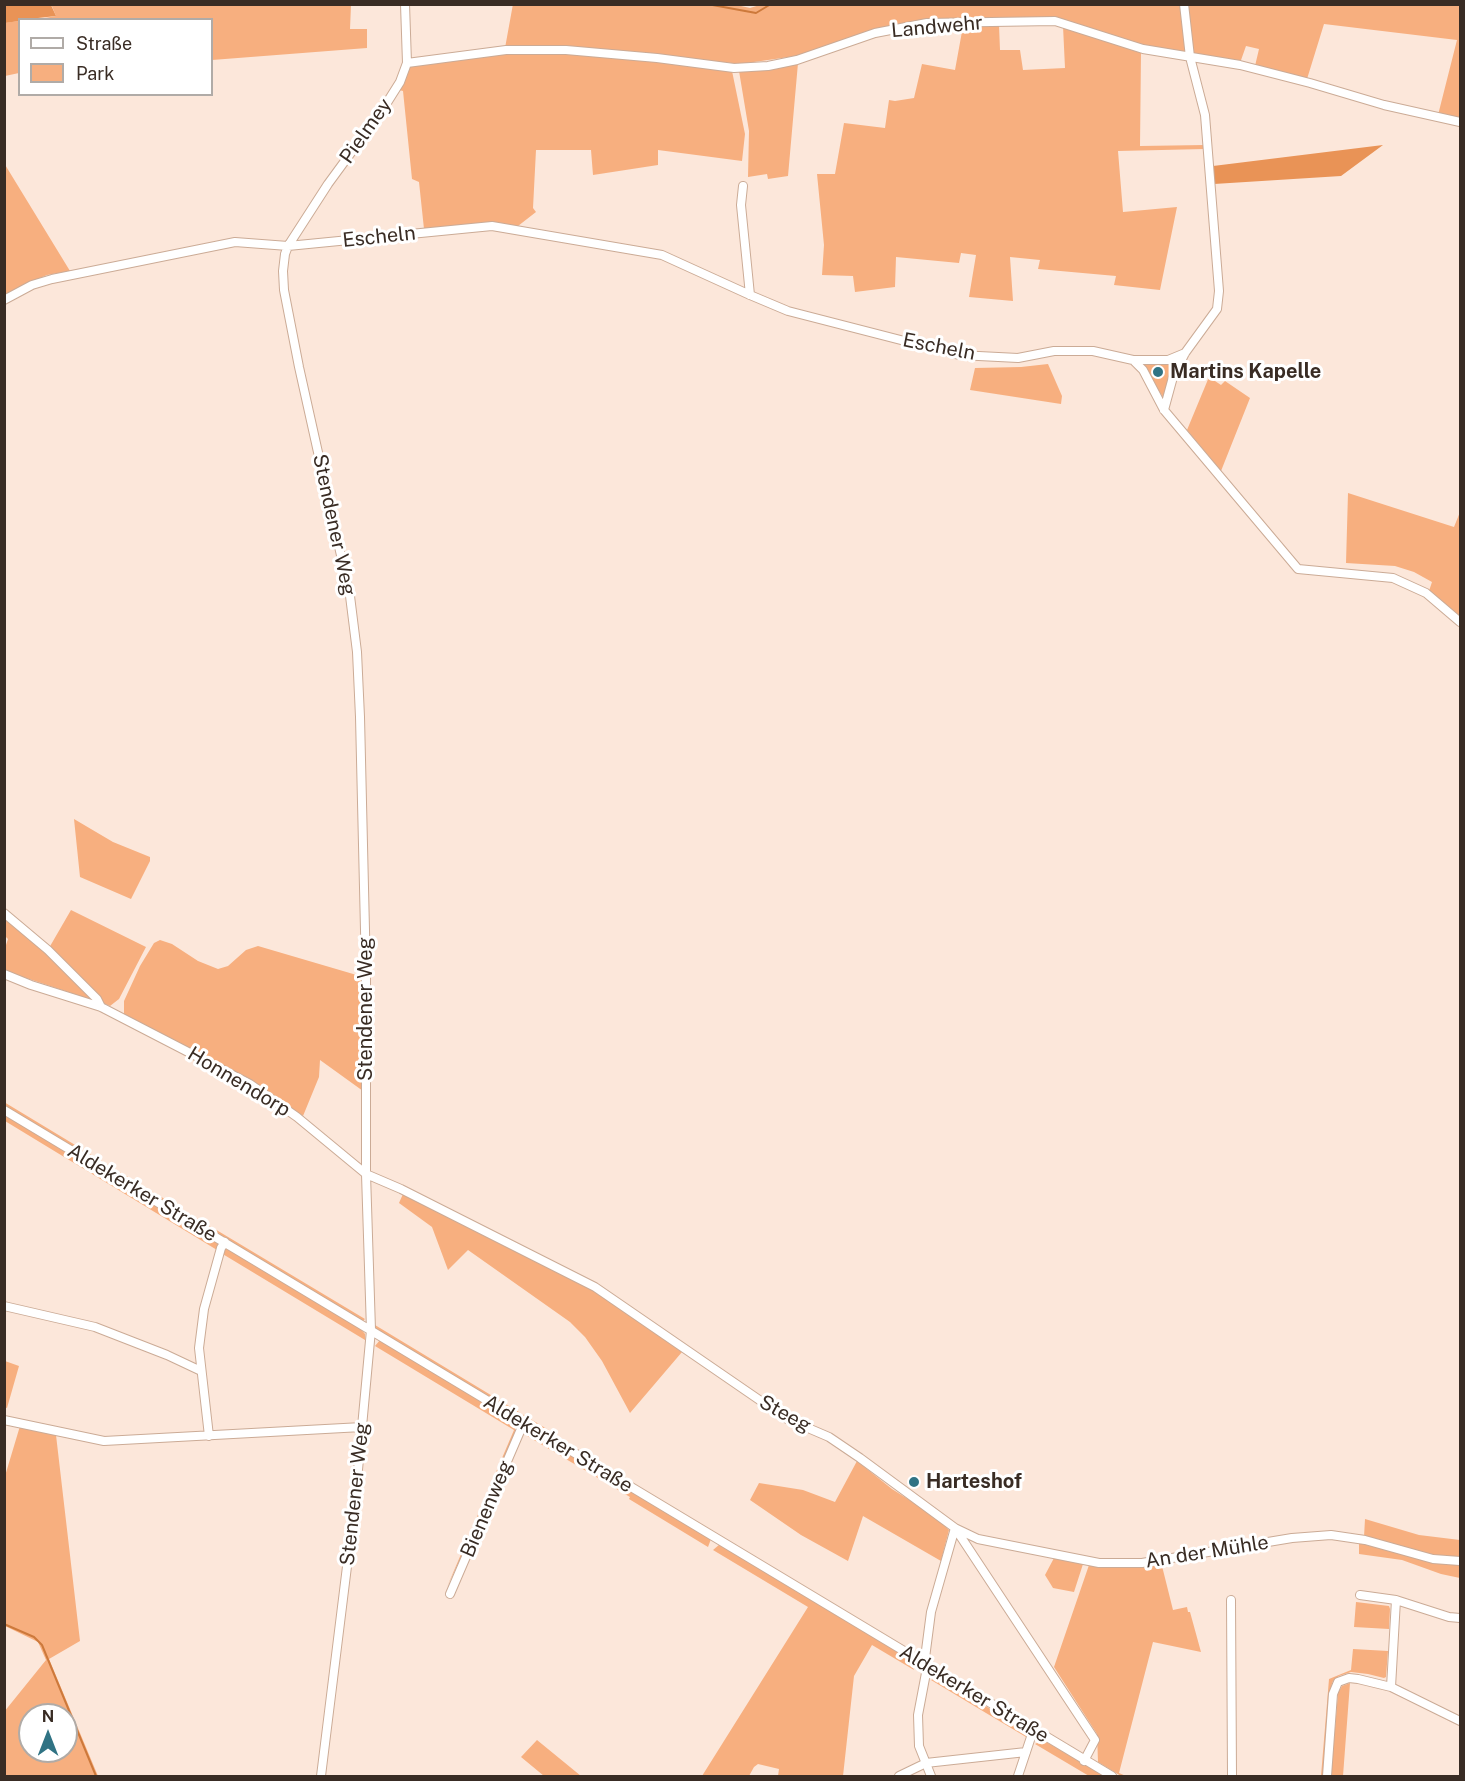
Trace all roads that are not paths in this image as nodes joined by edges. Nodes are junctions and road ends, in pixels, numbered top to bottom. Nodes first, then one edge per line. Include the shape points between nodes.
1 (405, 4) edge
2 (1184, 4) edge
3 (1190, 57) junction
4 (407, 63) junction
5 (1461, 122) edge
6 (743, 186) dead end
7 (288, 246) junction
8 (750, 296) junction
9 (4, 300) edge
10 (1185, 353) junction
11 (1133, 360) junction
12 (1164, 410) junction
13 (1461, 622) edge
14 (4, 913) edge
15 (4, 974) edge
16 (101, 1006) junction
17 (4, 1110) edge
18 (366, 1174) junction
19 (225, 1242) junction
20 (4, 1306) edge
21 (371, 1330) junction
22 (201, 1371) junction
23 (4, 1419) edge
24 (525, 1424) junction
25 (362, 1427) junction
26 (208, 1436) junction
27 (955, 1528) junction
28 (1461, 1561) edge
29 (450, 1594) dead end
30 (1360, 1595) dead end
31 (1231, 1599) dead end
32 (1396, 1600) junction
33 (1461, 1618) edge
34 (925, 1665) junction
35 (1391, 1687) junction
36 (1461, 1721) edge
37 (1032, 1729) junction
38 (1026, 1752) junction
39 (1084, 1761) junction
40 (927, 1763) junction
41 (321, 1776) edge
42 (899, 1776) edge
43 (931, 1776) edge
44 (1018, 1776) edge
45 (1112, 1776) edge
46 (1232, 1776) edge
47 (1327, 1776) edge

1 - 4 street, Pielmey
2 - 3 street
3 - 4 street, Landwehr via 1143,49 1055,21 927,23 875,33 768,66 734,68 566,50 506,50
3 - 5 street, Landwehr via 1240,65
3 - 10 street via 1205,115 1219,291 1217,309
4 - 7 street, Pielmey via 383,109
6 - 8 street via 741,205
7 - 8 street, Escheln via 492,226 662,255
7 - 9 street, Escheln via 222,243 52,279
7 - 18 street, Stendener Weg via 284,290 350,596 357,652 366,973
8 - 11 street, Escheln via 789,311 959,355 1018,358 1054,351 1093,351
10 - 11 street, Escheln via 1168,360
10 - 12 street
11 - 12 street via 1143,370
12 - 13 street via 1298,569 1393,578 1426,593
14 - 16 street, Honnendorp via 48,951
15 - 16 street, Honnendorp
16 - 18 street, Honnendorp via 250,1084
17 - 19 street, Aldekerker Straße
18 - 21 street, Stendener Weg
18 - 27 street, Steeg via 595,1287 787,1419 829,1437
19 - 21 street, Aldekerker Straße
19 - 22 street via 204,1309 199,1348
20 - 22 street via 96,1327
21 - 24 street, Aldekerker Straße
21 - 25 street, Stendener Weg
22 - 26 street
23 - 26 street via 104,1441
24 - 29 street, Bienenweg
24 - 34 street, Aldekerker Straße
25 - 26 street
25 - 41 street, Stendener Weg
27 - 28 street, An der Mühle via 978,1539 1099,1563 1142,1563 1331,1535 1433,1559
27 - 34 street via 931,1612
27 - 39 street, Steeg via 1095,1740
30 - 32 street
31 - 46 street
32 - 33 street
32 - 35 street
34 - 37 street, Aldekerker Straße
34 - 40 street via 917,1724 919,1746
35 - 36 street
35 - 47 street via 1349,1678 1338,1682 1333,1694
37 - 38 street
37 - 39 street, Aldekerker Straße
38 - 40 street
38 - 44 street
39 - 45 street, Aldekerker Straße
40 - 42 street
40 - 43 street

